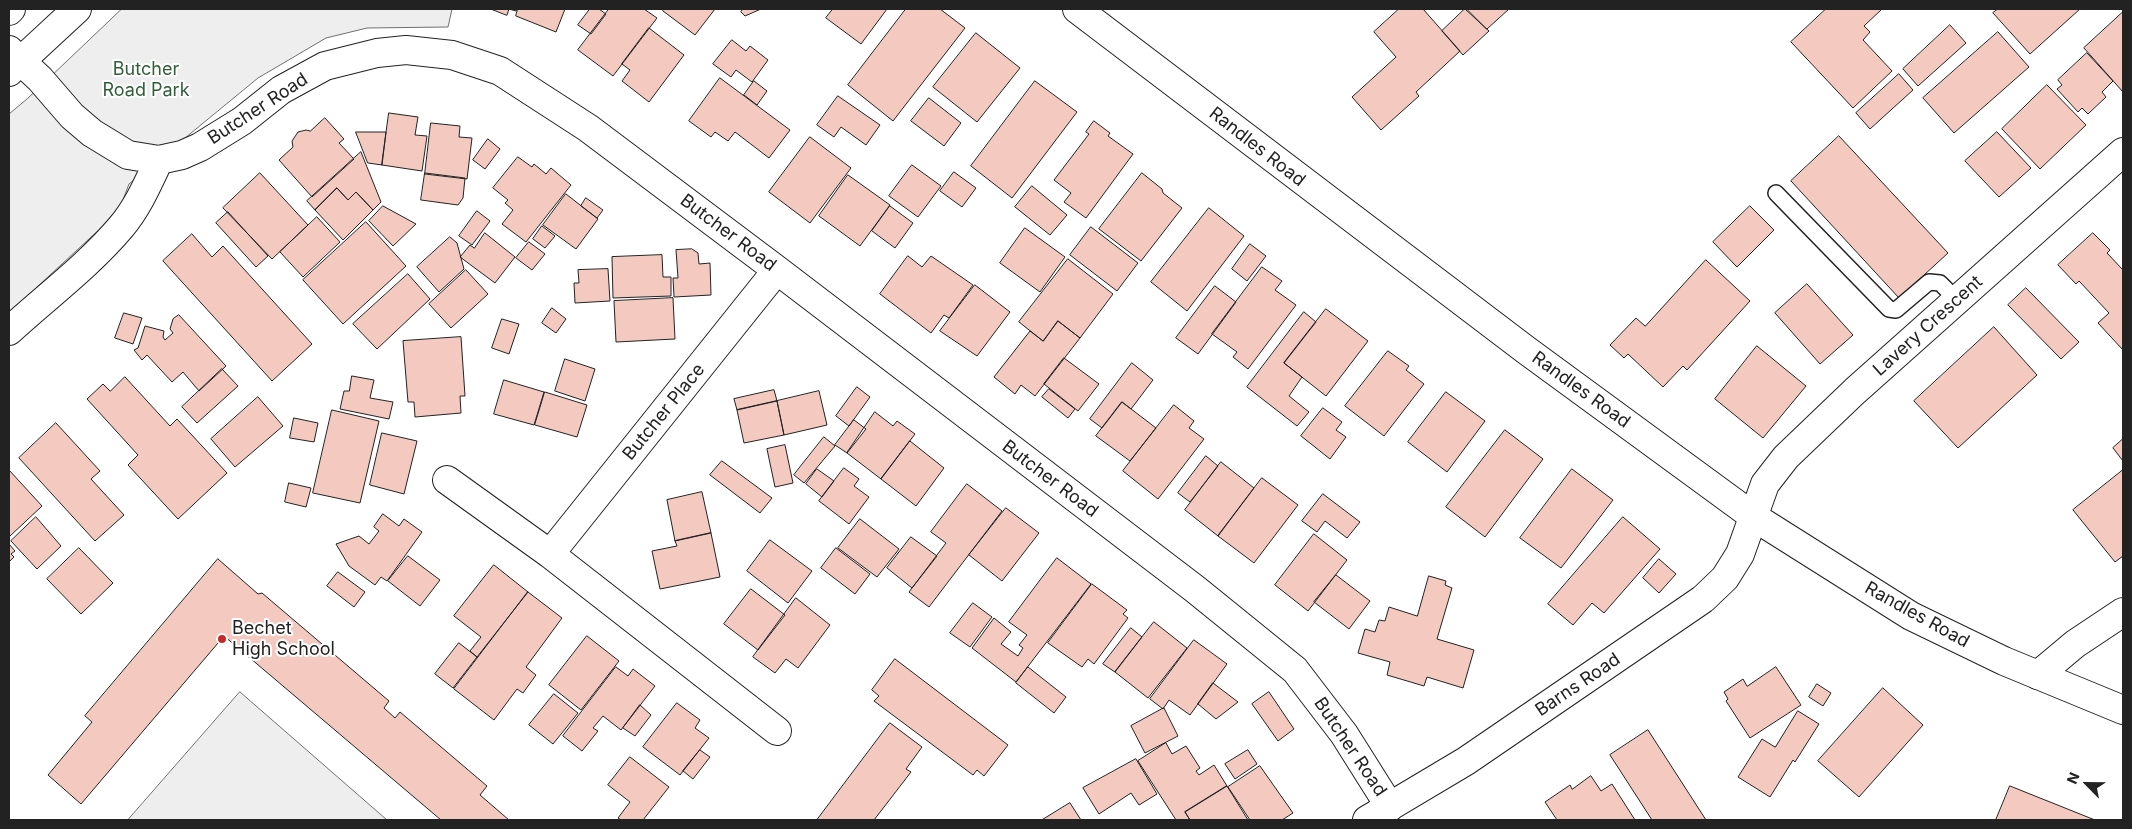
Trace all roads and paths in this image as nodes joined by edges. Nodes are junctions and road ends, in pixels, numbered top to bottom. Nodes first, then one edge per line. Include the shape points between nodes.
1 (77, 9) edge
2 (1077, 9) edge
3 (13, 61) edge
4 (2123, 152) edge
5 (159, 160) junction
6 (1776, 193) dead end
7 (777, 270) junction
8 (1958, 300) junction
9 (9, 331) edge
10 (447, 480) dead end
11 (1754, 517) junction
12 (550, 554) junction
13 (2123, 612) edge
14 (2038, 675) junction
15 (2123, 710) edge
16 (777, 731) dead end
17 (1379, 814) edge

1 - 3 street
2 - 11 street, Randles Road via 1422,272
3 - 5 street via 40,79 92,134 128,155
4 - 8 street, Lavery Crescent
5 - 7 street, Butcher Road via 182,156 200,147 242,121 281,90 325,66 377,53 406,50 452,55 500,71 588,128
5 - 9 street via 122,226
6 - 8 lane via 1889,309 1896,310 1929,282 1940,283
7 - 12 street, Butcher Place
7 - 17 street, Butcher Road via 1195,589 1295,670 1344,734
8 - 11 street, Lavery Crescent via 1786,457 1766,484
10 - 12 street
11 - 14 street, Randles Road via 1911,616
11 - 17 street, Barns Road via 1740,554 1724,578 1703,599 1466,761
12 - 16 street
13 - 14 street via 2075,644
14 - 15 street, Randles Road

